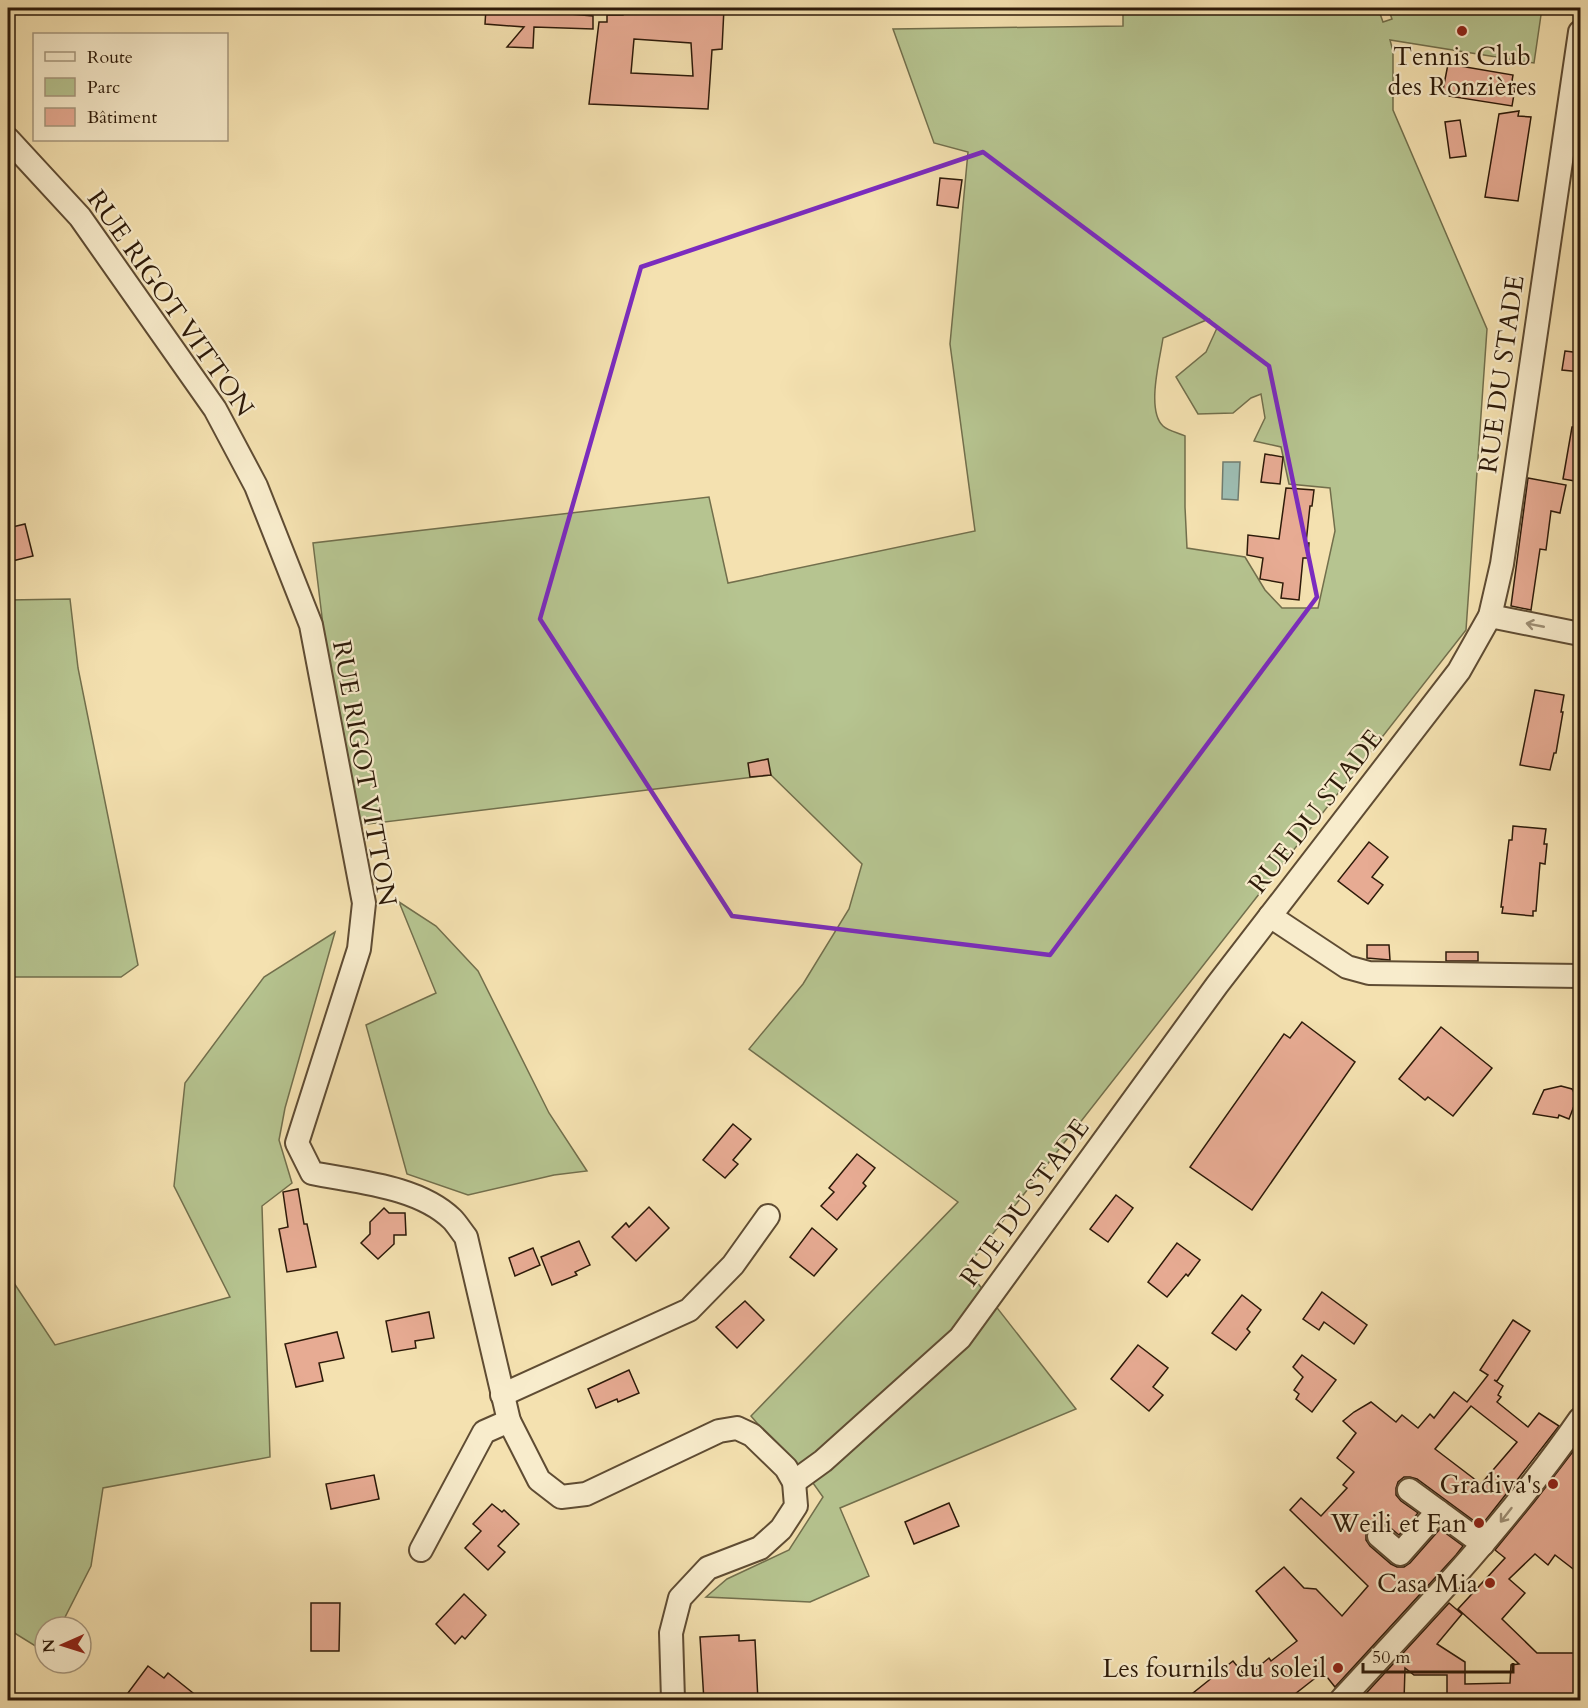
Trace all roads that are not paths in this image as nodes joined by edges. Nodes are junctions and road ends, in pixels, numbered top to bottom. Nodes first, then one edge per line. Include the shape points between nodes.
1 (1581, 32) edge
2 (8, 139) edge
3 (1490, 616) junction
4 (1581, 634) edge
5 (1270, 916) junction
6 (1581, 976) edge
7 (768, 1216) dead end
8 (502, 1395) junction
9 (1581, 1419) edge
10 (509, 1421) junction
11 (790, 1475) junction
12 (1409, 1490) dead end
13 (1438, 1511) junction
14 (1379, 1536) dead end
15 (1483, 1544) junction
16 (421, 1550) dead end
17 (673, 1701) edge
18 (1341, 1701) edge

1 - 3 street, RUE DU STADE via 1502,564
2 - 8 street, RUE RIGOT VITTON via 87,227 215,409 261,496 311,625 364,903 359,949 297,1143 312,1173 397,1190 432,1204 452,1219 466,1237
4 -> 3 street
3 - 5 street, RUE DU STADE via 1459,671
5 - 6 street via 1347,967 1369,973
5 - 11 street, RUE DU STADE via 960,1338 823,1461
7 - 8 street via 734,1265 689,1310
8 - 10 street, RUE RIGOT VITTON
9 -> 15 street
10 - 11 street, RUE RIGOT VITTON via 539,1480 561,1497 586,1494 719,1431 737,1428 752,1435
10 - 16 street via 484,1432
11 - 17 street via 796,1506 781,1529 760,1548 708,1568 680,1598 671,1633
12 - 13 street
13 - 14 street via 1400,1554
13 - 15 street
15 - 18 street

